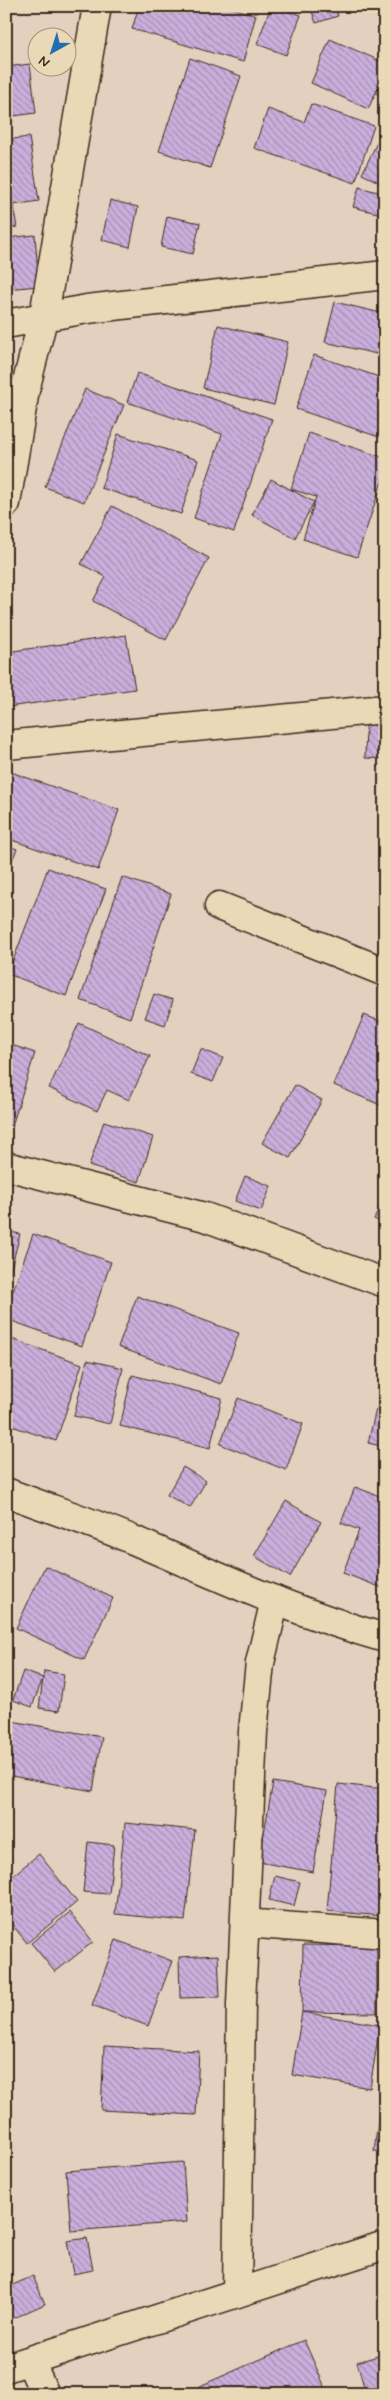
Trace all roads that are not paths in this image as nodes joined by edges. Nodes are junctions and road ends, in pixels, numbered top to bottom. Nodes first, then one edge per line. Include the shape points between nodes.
1 (97, 6) edge
2 (385, 275) edge
3 (44, 315) junction
4 (6, 324) edge
5 (6, 504) edge
6 (385, 709) edge
7 (6, 746) edge
8 (219, 906) dead end
9 (385, 972) edge
10 (6, 1166) edge
11 (385, 1283) edge
12 (6, 1492) edge
13 (275, 1600) junction
14 (385, 1638) edge
15 (245, 1923) junction
16 (385, 1934) edge
17 (385, 2245) edge
18 (237, 2293) junction
19 (18, 2364) edge
20 (45, 2394) edge

1 - 3 street
2 - 3 street
3 - 4 street
3 - 5 street via 25,390
6 - 7 street
8 - 9 street
10 - 11 street via 205,1217
12 - 13 street via 136,1541
13 - 14 street via 336,1625
13 - 15 street via 260,1663 254,1721
15 - 16 street
15 - 18 street
17 - 18 street
18 - 19 street
19 - 20 street

